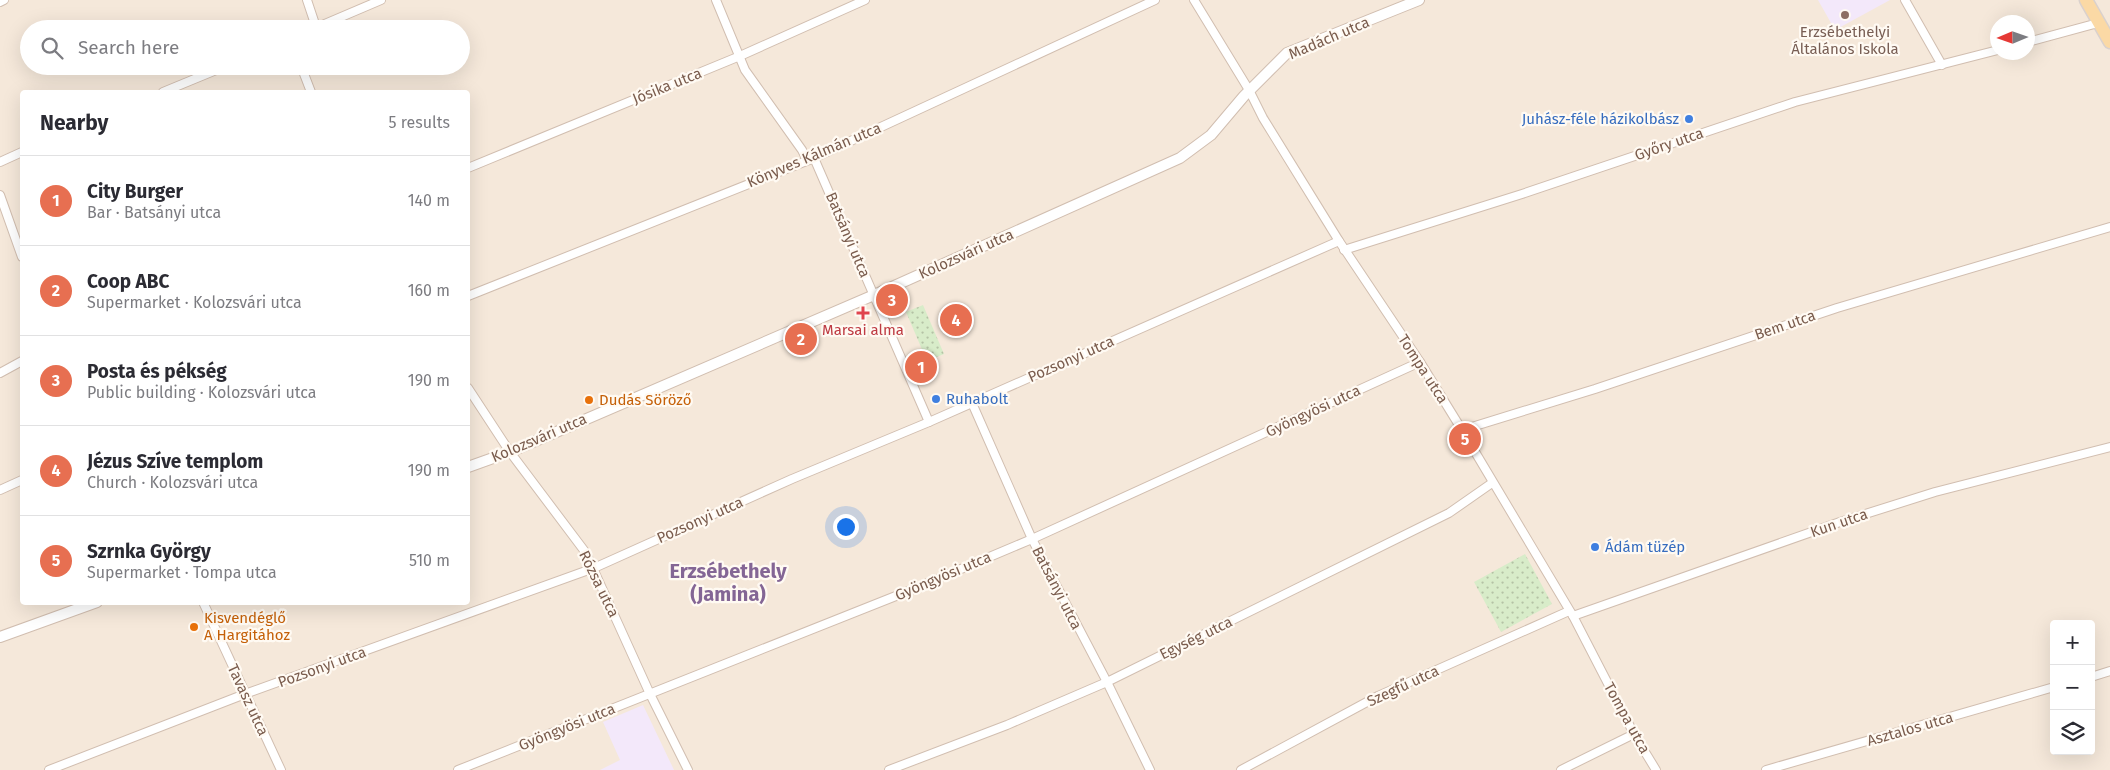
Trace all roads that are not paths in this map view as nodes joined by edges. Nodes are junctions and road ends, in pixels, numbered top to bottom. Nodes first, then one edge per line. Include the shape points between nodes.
1 (4, 0) edge
2 (307, 0) edge
3 (381, 0) edge
4 (716, 0) edge
5 (865, 0) edge
6 (1155, 0) edge
7 (1194, 0) edge
8 (1419, 0) edge
9 (1905, 0) edge
10 (2086, 0) edge
11 (0, 2) edge
12 (313, 20) edge
13 (334, 20) edge
14 (2098, 22) junction
15 (2035, 40) edge
16 (2110, 42) edge
17 (1990, 52) edge
18 (740, 56) junction
19 (1942, 65) junction
20 (204, 75) edge
21 (304, 75) edge
22 (168, 90) edge
23 (310, 90) edge
24 (1249, 90) junction
25 (20, 153) edge
26 (811, 159) junction
27 (0, 162) edge
28 (470, 167) edge
29 (0, 195) edge
30 (2110, 227) edge
31 (1339, 241) junction
32 (20, 250) edge
33 (1344, 250) junction
34 (874, 294) junction
35 (470, 295) edge
36 (20, 362) edge
37 (1420, 362) junction
38 (0, 372) edge
39 (470, 391) edge
40 (972, 402) junction
41 (929, 422) junction
42 (1462, 430) junction
43 (2110, 447) edge
44 (510, 452) junction
45 (470, 466) edge
46 (20, 481) edge
47 (1492, 483) junction
48 (0, 490) edge
49 (1032, 539) junction
50 (594, 568) junction
51 (89, 605) edge
52 (204, 605) edge
53 (1571, 614) junction
54 (0, 638) edge
55 (2110, 671) edge
56 (2095, 676) edge
57 (1106, 682) junction
58 (2050, 689) edge
59 (245, 694) junction
60 (650, 694) junction
61 (1634, 734) junction
62 (48, 770) edge
63 (281, 770) edge
64 (458, 770) edge
65 (688, 770) edge
66 (889, 770) edge
67 (1150, 770) edge
68 (1241, 770) edge
69 (1562, 770) edge
70 (1656, 770) edge
71 (1766, 770) edge

1 - 11 street
2 - 12 street
3 - 13 street
4 - 18 street, Batsányi utca
5 - 18 street, Jósika utca
6 - 26 street, Könyves Kálmán utca
7 - 24 street, Tompa utca
8 - 24 street, Madách utca via 1288,53
9 - 19 street
10 - 14 main road
14 - 15 street
14 - 16 main road
17 - 19 street, Győry utca
18 - 26 street, Batsányi utca via 745,70
18 - 28 street, Jósika utca
19 - 33 street, Győry utca via 1795,102
20 - 22 street
21 - 23 street
24 - 31 street, Tompa utca
24 - 34 street, Kolozsvári utca via 1212,135 1180,158
25 - 27 street
26 - 34 street, Batsányi utca
26 - 35 street, Könyves Kálmán utca
29 - 32 street
30 - 42 street, Bem utca via 1837,308
31 - 33 street, Tompa utca
31 - 40 street, Pozsonyi utca
33 - 37 street, Tompa utca
34 - 41 street, Batsányi utca
34 - 44 street, Kolozsvári utca
36 - 38 street
37 - 42 street, Tompa utca
37 - 49 street, Gyöngyösi utca
39 - 44 street, Rózsa utca
40 - 41 street, Pozsonyi utca
40 - 49 street, Batsányi utca
41 - 50 street, Pozsonyi utca
42 - 47 street, Tompa utca
43 - 53 street, Kun utca via 1927,494
44 - 45 street, Kolozsvári utca
44 - 50 street, Rózsa utca
46 - 48 street
47 - 53 street, Tompa utca
47 - 57 street, Egység utca via 1449,513
49 - 57 street, Batsányi utca
49 - 60 street, Gyöngyösi utca
50 - 59 street, Pozsonyi utca
50 - 60 street, Rózsa utca
51 - 54 street
52 - 59 street, Tavasz utca
53 - 61 street, Tompa utca
53 - 68 street, Szegfű utca via 1378,696
55 - 56 street
57 - 66 street, Egység utca via 1008,725
57 - 67 street, Batsányi utca
58 - 71 street, Asztalos utca
59 - 62 street, Pozsonyi utca
59 - 63 street, Tavasz utca
60 - 64 street, Gyöngyösi utca
60 - 65 street, Rózsa utca
61 - 69 street
61 - 70 street, Tompa utca

